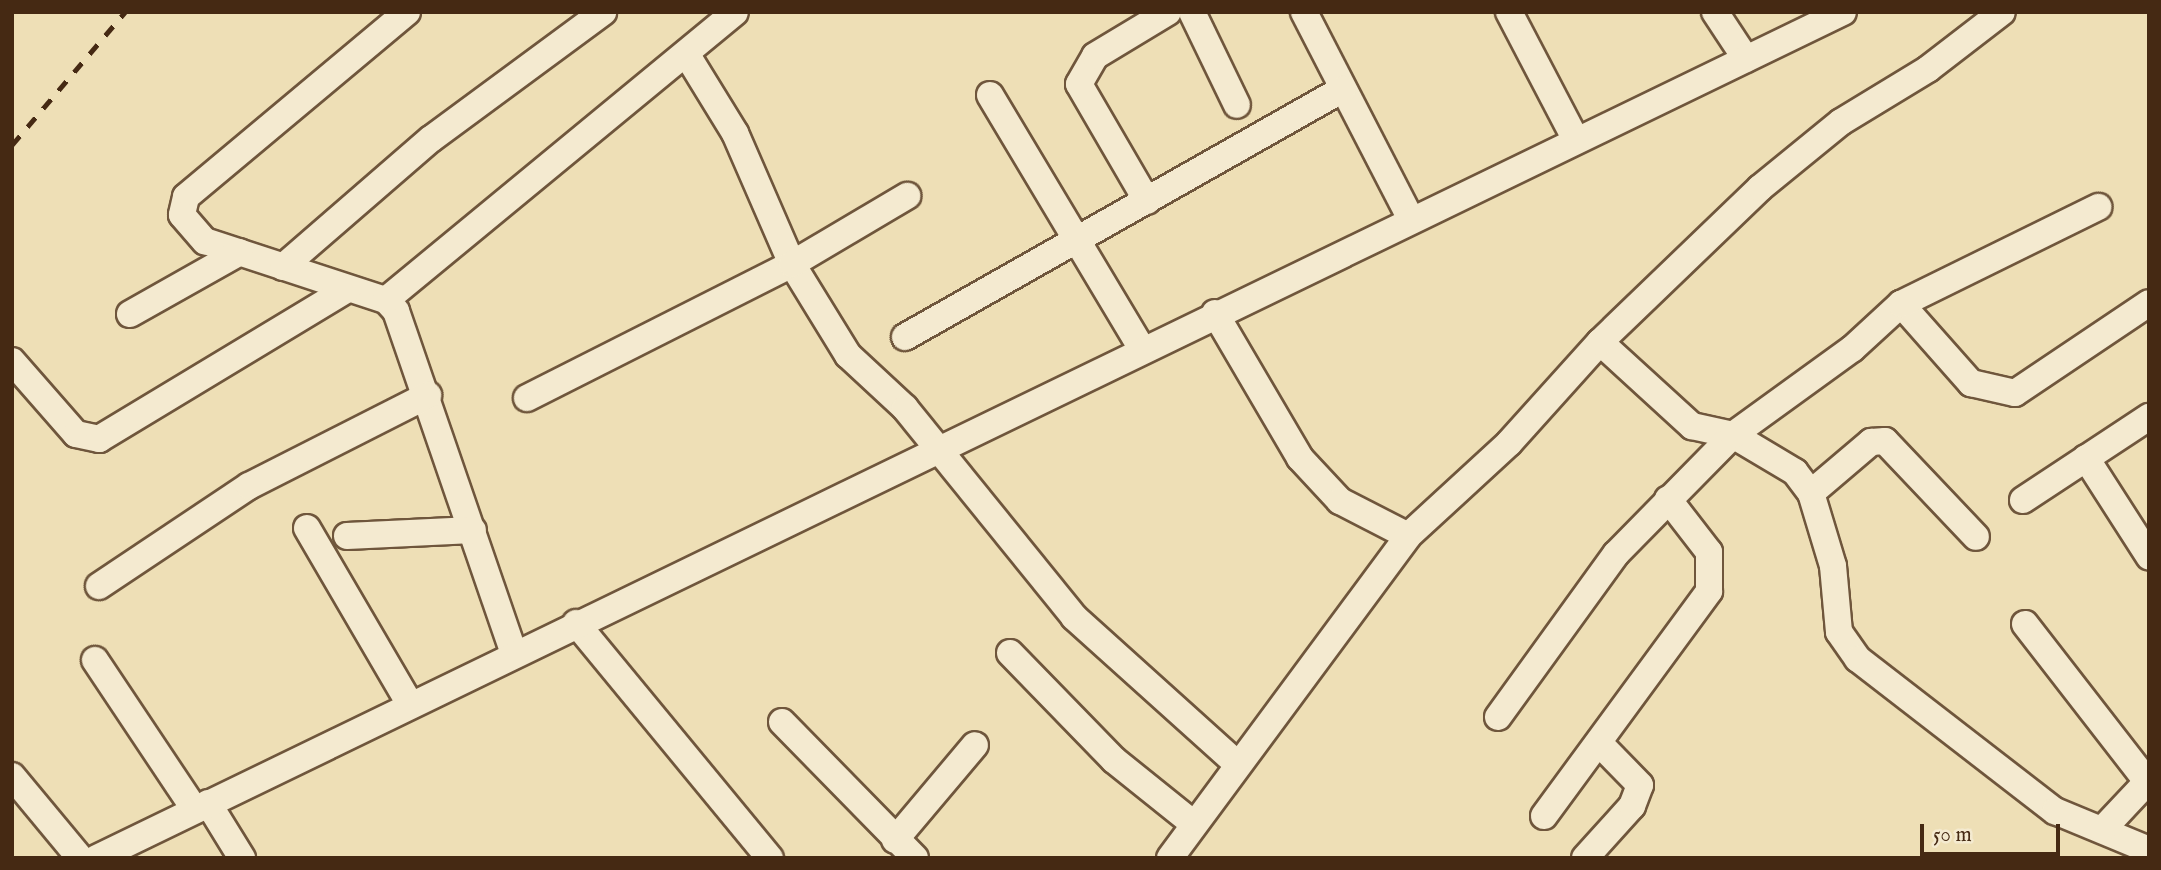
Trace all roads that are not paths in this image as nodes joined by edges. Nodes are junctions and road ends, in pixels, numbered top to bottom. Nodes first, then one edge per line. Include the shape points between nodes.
1 (407, 12) edge
2 (603, 12) edge
3 (735, 12) edge
4 (1168, 12) edge
5 (1192, 12) edge
6 (1304, 12) edge
7 (1509, 12) edge
8 (1715, 12) edge
9 (1843, 12) edge
10 (2002, 12) edge
11 (687, 55) junction
12 (1746, 59) junction
13 (1343, 89) junction
14 (990, 95) dead end
15 (1237, 105) dead end
16 (1576, 140) junction
17 (908, 196) dead end
18 (1147, 201) junction
19 (2098, 207) dead end
20 (1411, 219) junction
21 (1077, 241) junction
22 (240, 253) junction
23 (792, 264) junction
24 (283, 267) junction
25 (348, 289) junction
26 (386, 300) junction
27 (2149, 303) edge
28 (1901, 304) junction
29 (1215, 313) junction
30 (130, 314) dead end
31 (905, 337) dead end
32 (1600, 342) junction
33 (1142, 349) junction
34 (12, 361) edge
35 (428, 395) junction
36 (527, 398) dead end
37 (2149, 417) edge
38 (1733, 435) junction
39 (939, 449) junction
40 (2086, 458) junction
41 (1811, 493) junction
42 (1668, 499) junction
43 (2023, 500) dead end
44 (307, 528) dead end
45 (473, 530) junction
46 (347, 536) dead end
47 (1408, 536) junction
48 (1976, 537) dead end
49 (2149, 556) edge
50 (99, 586) dead end
51 (576, 624) junction
52 (2025, 624) dead end
53 (1010, 653) dead end
54 (514, 654) junction
55 (95, 660) dead end
56 (410, 704) junction
57 (1498, 717) dead end
58 (782, 722) dead end
59 (1599, 743) junction
60 (975, 745) dead end
61 (1237, 763) junction
62 (12, 776) edge
63 (2148, 780) edge
64 (201, 806) junction
65 (1544, 816) dead end
66 (1194, 824) junction
67 (2103, 829) junction
68 (895, 840) junction
69 (2149, 850) edge
70 (1176, 856) edge
71 (80, 858) edge
72 (97, 858) edge
73 (243, 858) edge
74 (770, 858) edge
75 (915, 858) edge
76 (1585, 858) edge

1 - 22 street via 186,197 182,215 189,230
2 - 24 street via 431,139
3 - 11 street
4 - 18 street via 1095,56 1079,84
5 - 15 street
6 - 13 street
7 - 16 street
8 - 12 street
9 - 12 street
10 - 32 street via 1928,69 1841,122 1760,188
11 - 23 street via 735,133
11 - 26 street
12 - 16 street
13 - 18 street
13 - 20 street
14 - 21 street
16 - 20 street
17 - 23 street
18 - 21 street
19 - 28 street
20 - 29 street
21 - 31 street
21 - 33 street
22 - 24 street
22 - 30 street
23 - 36 street
23 - 39 street via 848,355
24 - 25 street
25 - 26 street
25 - 34 street via 99,439 76,434
26 - 35 street
27 - 28 street via 2015,393 1971,383
28 - 38 street via 1852,349
29 - 33 street
29 - 47 street via 1300,458 1340,501
32 - 38 street via 1684,421
32 - 47 street via 1509,443
33 - 39 street
35 - 45 street
35 - 50 street via 250,485
37 - 40 street
38 - 41 street via 1795,472
38 - 42 street
39 - 51 street
39 - 61 street via 1074,617
40 - 43 street
40 - 49 street
41 - 48 street via 1871,442 1885,442
41 - 67 street via 1833,566 1839,632 1846,646 1913,706 2055,811
42 - 57 street via 1562,621
42 - 59 street via 1709,552 1709,591
44 - 56 street
45 - 46 street
45 - 54 street
47 - 61 street
51 - 54 street
51 - 74 street
52 - 63 street
53 - 66 street via 1114,760
54 - 56 street
55 - 64 street
56 - 64 street
58 - 68 street
59 - 65 street
59 - 76 street via 1640,785 1632,806
60 - 68 street
61 - 66 street
62 - 71 street
63 - 67 street
64 - 72 street
64 - 73 street
66 - 70 street
67 - 69 street
68 - 75 street

